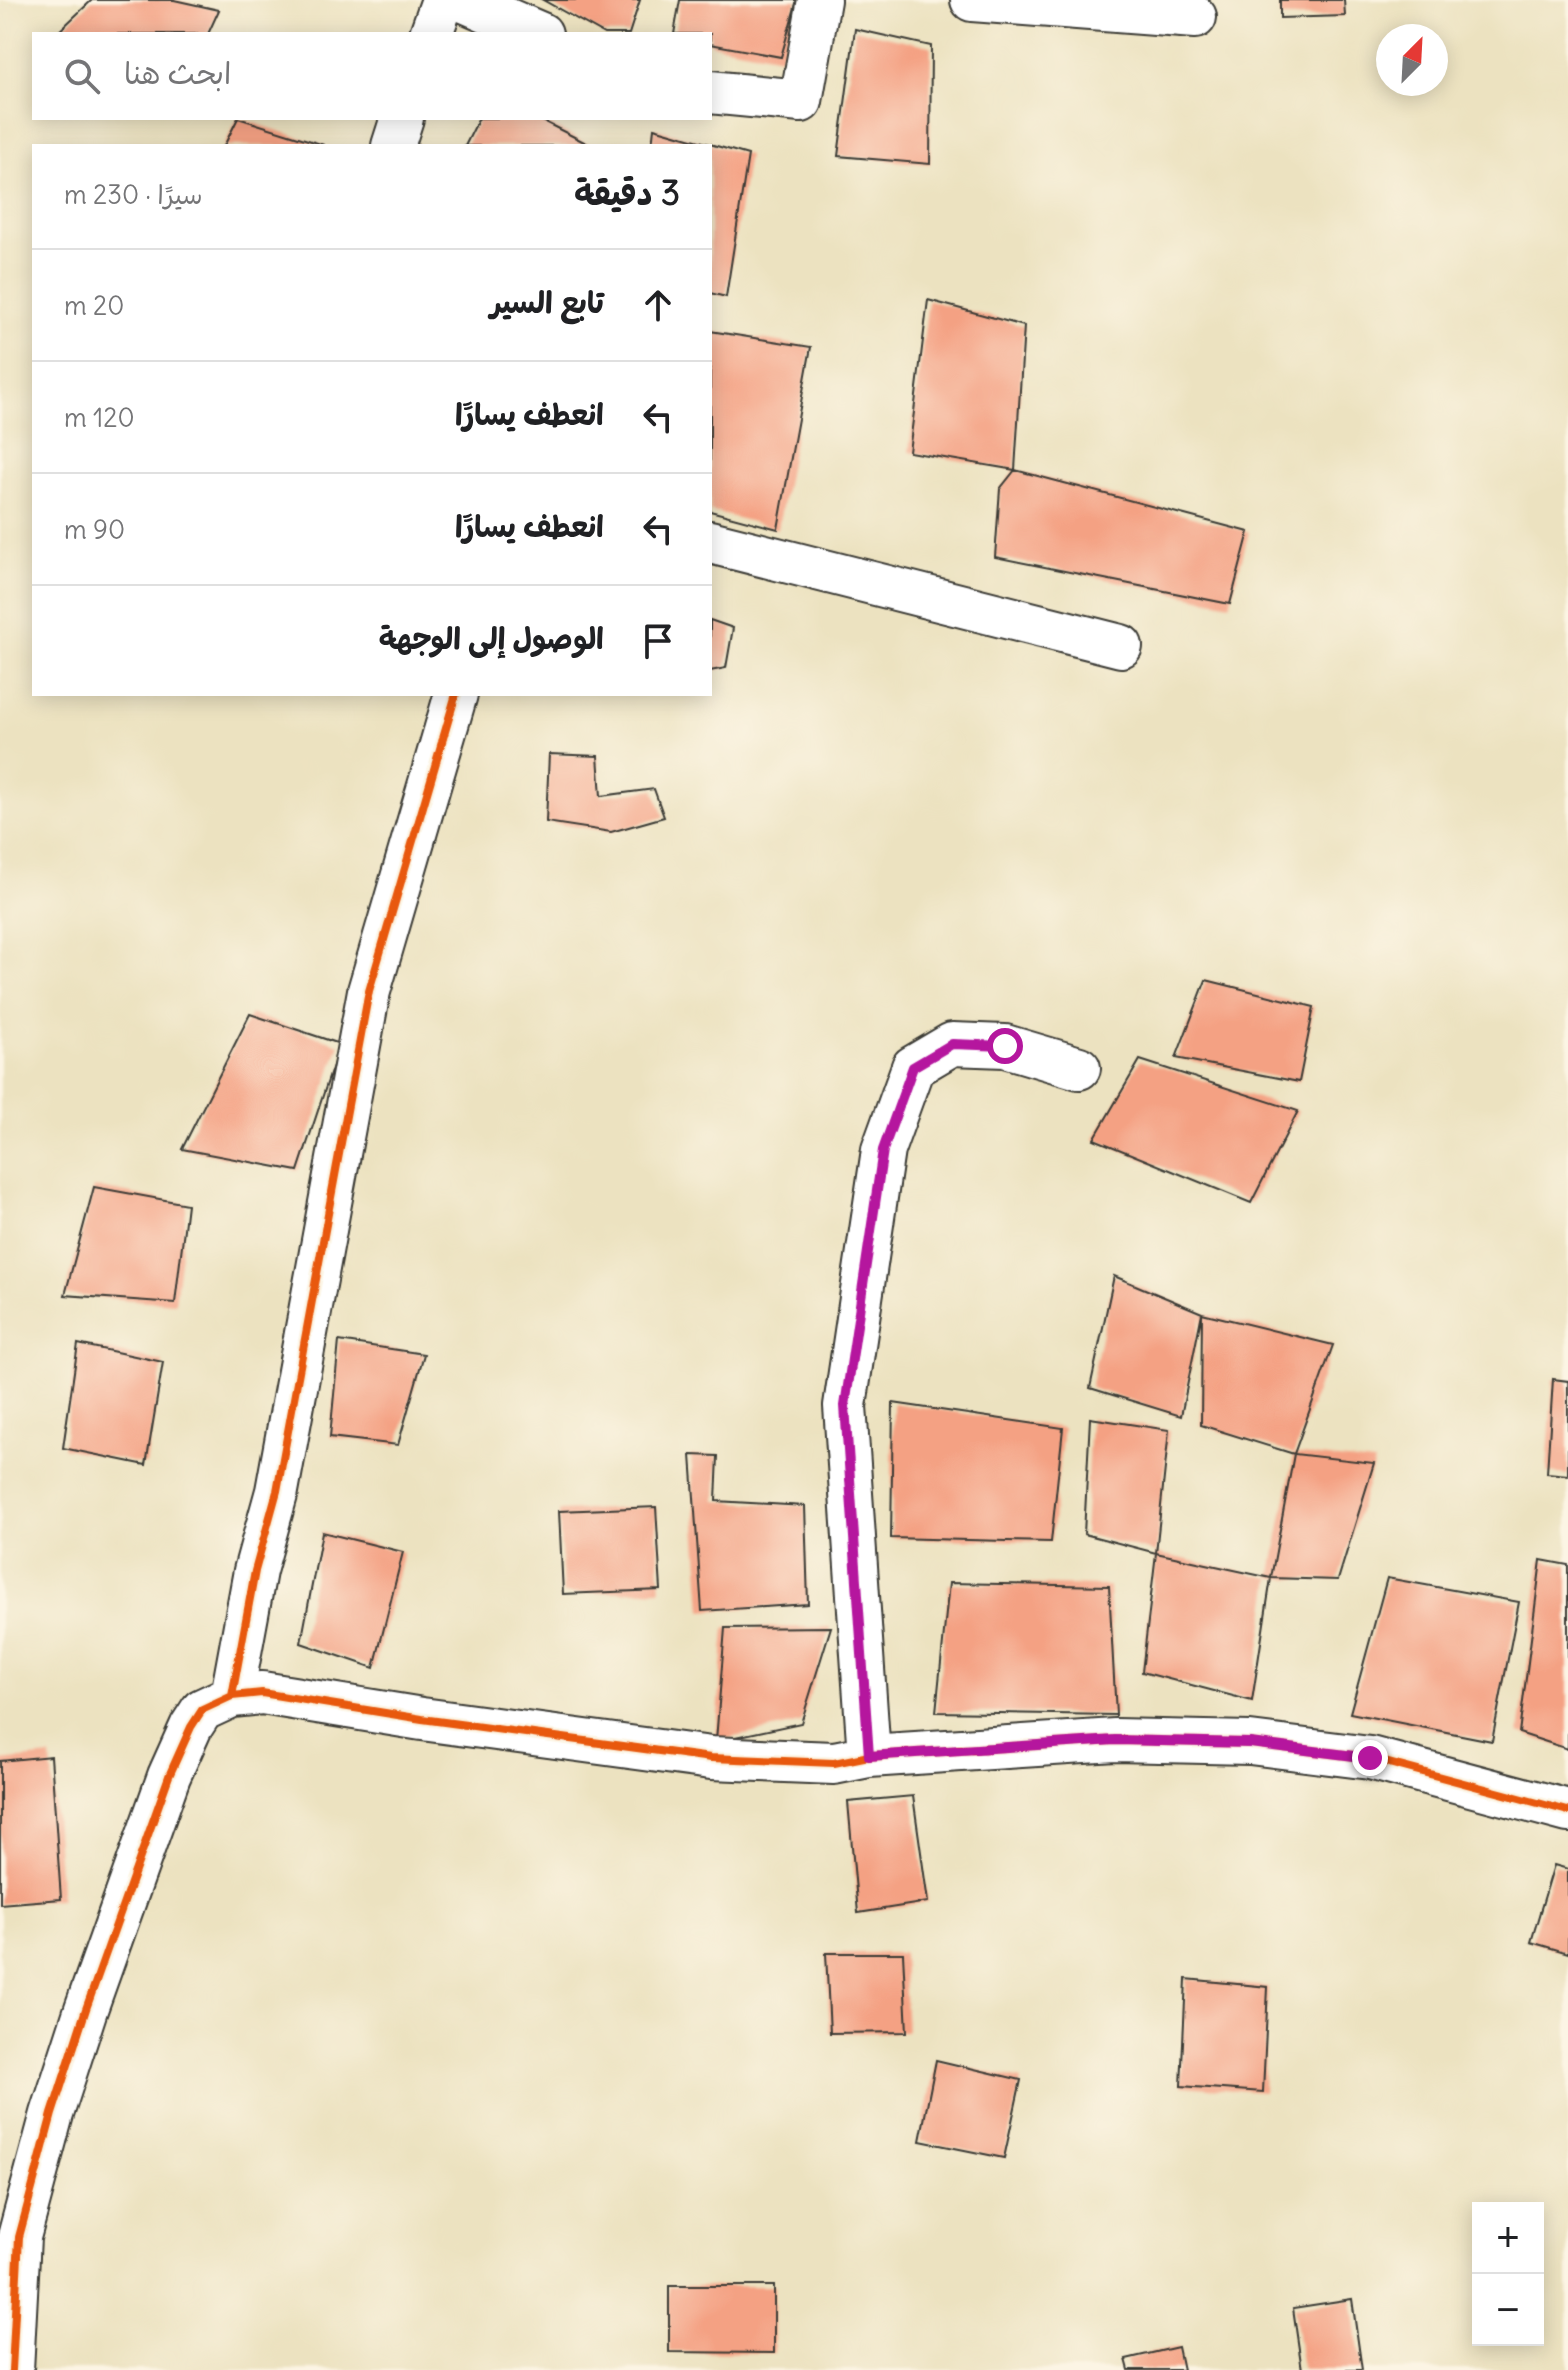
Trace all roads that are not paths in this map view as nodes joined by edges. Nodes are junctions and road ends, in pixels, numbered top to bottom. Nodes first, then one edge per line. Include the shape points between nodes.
1 (443, 0) edge
2 (462, 0) edge
3 (819, 0) edge
4 (972, 0) edge
5 (1195, 17) dead end
6 (432, 32) edge
7 (536, 32) edge
8 (712, 92) edge
9 (401, 120) edge
10 (394, 144) edge
11 (712, 543) edge
12 (1121, 646) dead end
13 (455, 696) edge
14 (1079, 1068) dead end
15 (232, 1696) junction
16 (869, 1756) junction
17 (1568, 1811) edge
18 (12, 2370) edge

1 - 6 street
2 - 7 street
3 - 8 street via 801,101
4 - 5 street
9 - 10 street
11 - 12 street
13 - 15 street via 369,991 277,1491 255,1571
14 - 16 street via 1005,1046 952,1044 913,1067 883,1150 845,1406
15 - 16 street via 262,1693 711,1758 834,1763
15 - 18 street via 202,1710 191,1727 81,2024 19,2237
16 - 17 street via 1115,1740 1250,1743 1370,1758

